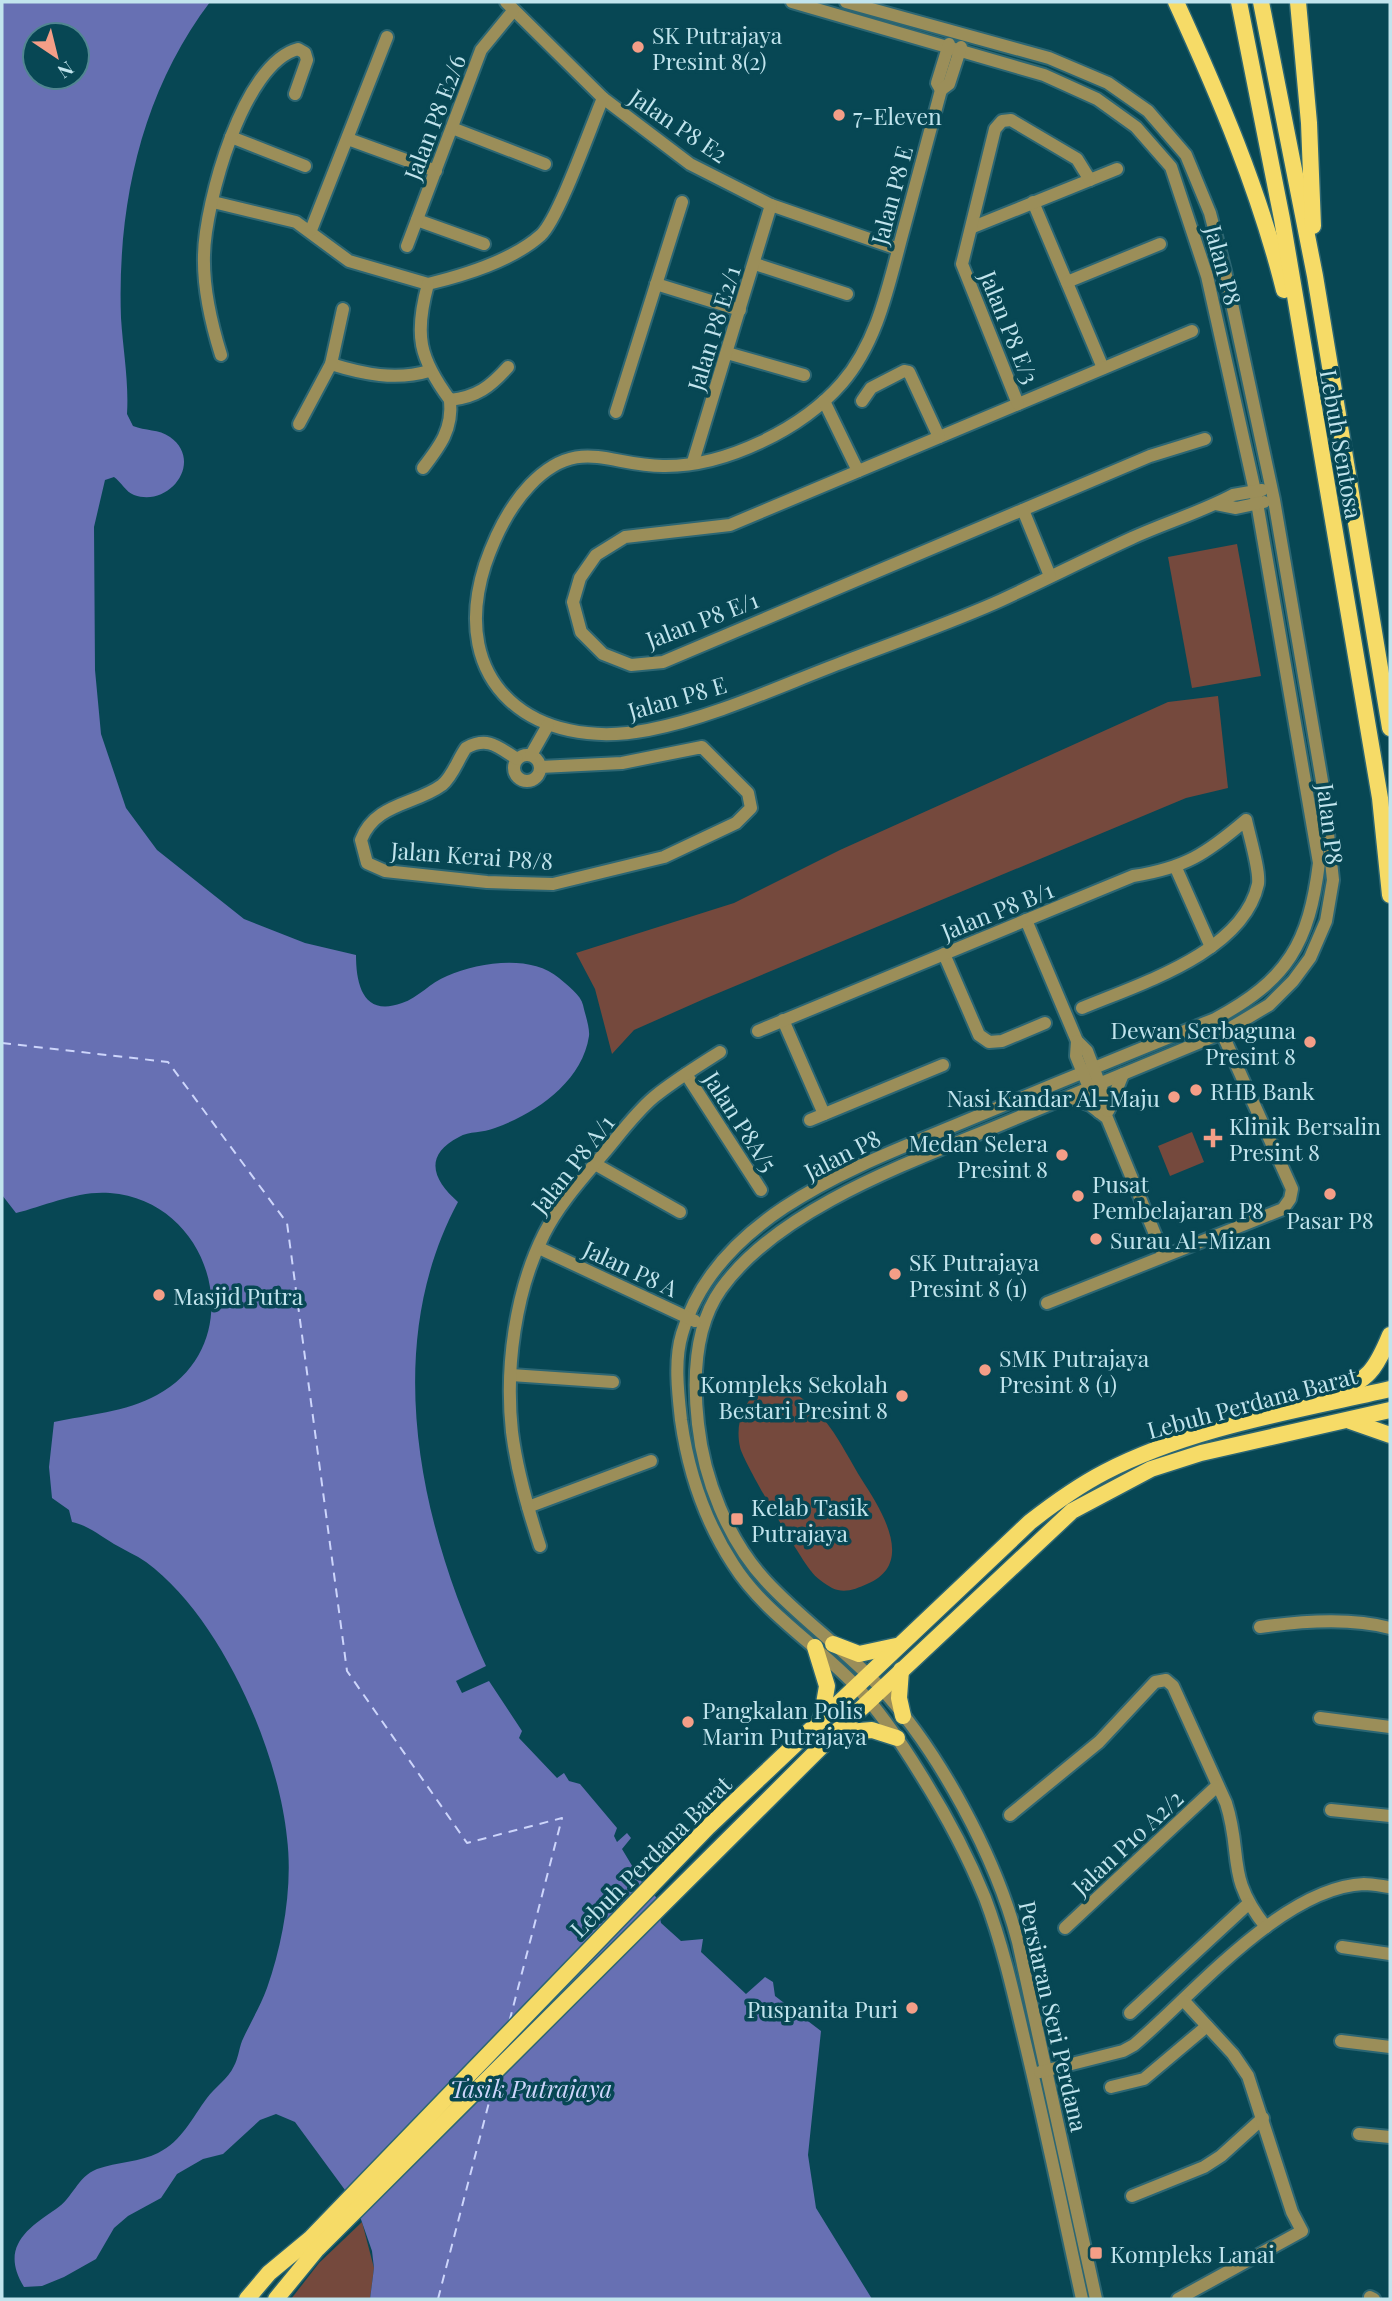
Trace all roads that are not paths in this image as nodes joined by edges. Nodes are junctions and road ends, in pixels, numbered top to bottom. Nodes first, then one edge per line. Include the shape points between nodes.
1 (792, 2) edge
2 (846, 2) edge
3 (1176, 2) edge
4 (1238, 2) edge
5 (1261, 2) edge
6 (1298, 2) edge
7 (510, 6) edge
8 (958, 35) junction
9 (387, 37) dead end
10 (953, 51) junction
11 (295, 94) dead end
12 (603, 98) junction
13 (452, 128) junction
14 (231, 137) junction
15 (348, 139) junction
16 (545, 164) dead end
17 (305, 166) dead end
18 (1117, 169) dead end
19 (436, 171) junction
20 (1090, 180) junction
21 (213, 202) junction
22 (682, 202) dead end
23 (1033, 202) junction
24 (771, 205) junction
25 (417, 220) junction
26 (973, 226) junction
27 (310, 230) junction
28 (484, 244) dead end
29 (1160, 244) dead end
30 (407, 246) dead end
31 (898, 249) junction
32 (755, 264) junction
33 (1315, 276) junction
34 (1067, 282) junction
35 (428, 284) junction
36 (656, 284) junction
37 (847, 294) dead end
38 (343, 309) dead end
39 (740, 310) junction
40 (1192, 331) dead end
41 (727, 353) junction
42 (221, 355) dead end
43 (331, 364) junction
44 (508, 368) dead end
45 (1103, 368) junction
46 (429, 371) junction
47 (804, 375) dead end
48 (1310, 394) junction
49 (450, 400) junction
50 (824, 401) junction
51 (862, 401) dead end
52 (1018, 404) junction
53 (616, 412) dead end
54 (299, 424) dead end
55 (939, 437) junction
56 (1205, 439) dead end
57 (693, 462) junction
58 (423, 468) dead end
59 (858, 471) junction
60 (1273, 494) junction
61 (1256, 497) junction
62 (1023, 510) junction
63 (1050, 576) junction
64 (548, 725) junction
65 (1390, 728) edge
66 (531, 755) junction
67 (517, 759) junction
68 (540, 767) junction
69 (1176, 868) junction
70 (1390, 895) edge
71 (1026, 920) junction
72 (1211, 947) junction
73 (944, 954) junction
74 (1082, 1008) dead end
75 (783, 1020) junction
76 (1045, 1023) dead end
77 (758, 1031) dead end
78 (1222, 1033) junction
79 (720, 1052) dead end
80 (943, 1065) dead end
81 (1088, 1070) junction
82 (686, 1074) junction
83 (1123, 1074) junction
84 (1094, 1086) junction
85 (1069, 1097) junction
86 (1105, 1113) junction
87 (824, 1114) junction
88 (810, 1120) dead end
89 (595, 1164) junction
90 (761, 1190) dead end
91 (680, 1212) dead end
92 (539, 1248) junction
93 (1164, 1256) junction
94 (1047, 1303) dead end
95 (689, 1318) junction
96 (705, 1325) junction
97 (1390, 1335) edge
98 (511, 1376) junction
99 (613, 1382) dead end
100 (1390, 1389) edge
101 (1390, 1410) edge
102 (1282, 1413) junction
103 (1345, 1420) junction
104 (1390, 1435) edge
105 (651, 1461) dead end
106 (528, 1507) junction
107 (540, 1546) dead end
108 (1260, 1628) dead end
109 (1390, 1628) edge
110 (833, 1644) junction
111 (898, 1646) junction
112 (815, 1647) junction
113 (901, 1670) junction
114 (863, 1681) junction
115 (882, 1689) junction
116 (869, 1702) junction
117 (903, 1716) junction
118 (1320, 1718) dead end
119 (821, 1721) junction
120 (1390, 1727) edge
121 (835, 1733) junction
122 (897, 1738) junction
123 (1217, 1786) junction
124 (1331, 1810) dead end
125 (1010, 1815) dead end
126 (1390, 1816) edge
127 (1390, 1887) edge
128 (1248, 1904) junction
129 (1266, 1927) junction
130 (1065, 1928) dead end
131 (1342, 1947) dead end
132 (1390, 1954) edge
133 (1184, 2001) junction
134 (1130, 2013) dead end
135 (1207, 2026) junction
136 (1341, 2041) dead end
137 (1390, 2046) edge
138 (1046, 2070) junction
139 (1032, 2073) junction
140 (1111, 2087) dead end
141 (1263, 2118) junction
142 (1359, 2134) dead end
143 (1390, 2137) edge
144 (1132, 2196) dead end
145 (314, 2244) junction
146 (269, 2273) junction
147 (236, 2299) edge
148 (247, 2299) edge
149 (278, 2299) edge
150 (1082, 2299) edge
151 (1096, 2299) edge
152 (1178, 2299) edge

1 - 10 street, Jalan P8
2 - 8 street, Jalan P8
3 - 48 main road via 1219,95 1269,230
4 - 48 main road, Lebuh Sentosa via 1282,219
5 - 33 main road, Lebuh Sentosa
6 - 33 main road
7 - 12 street, Jalan P8 E2
7 - 13 street, Jalan P8 E2/6 via 481,50
8 - 10 street, Jalan P8 E
8 - 60 street, Jalan P8 via 1049,58 1108,83 1148,111 1186,155 1210,213 1225,271
9 - 15 street
10 - 31 street, Jalan P8 E via 937,83 941,90
10 - 61 street, Jalan P8 via 1044,75 1097,99 1136,127 1171,167 1207,276
11 - 14 street via 307,60 299,49 275,59
12 - 24 street, Jalan P8 E2 via 690,164
12 - 35 street via 543,234 518,251
13 - 16 street
13 - 19 street, Jalan P8 E2/6
14 - 17 street
14 - 21 street
15 - 19 street
15 - 27 street
18 - 20 street
19 - 25 street, Jalan P8 E2/6
20 - 23 street
20 - 26 street, Jalan P8 E/3 via 1077,159 1010,120 1002,121 995,129
21 - 27 street via 296,222
21 - 42 street via 204,255 211,319
22 - 36 street
23 - 26 street
23 - 34 street
24 - 31 street, Jalan P8 E2
24 - 32 street, Jalan P8 E2/1
25 - 28 street
25 - 30 street, Jalan P8 E2/6
26 - 52 street, Jalan P8 E/3 via 962,264
27 - 35 street via 349,261
29 - 34 street
31 - 50 street, Jalan P8 E via 866,351
32 - 37 street
32 - 39 street, Jalan P8 E2/1
33 - 65 main road, Lebuh Sentosa
34 - 45 street
35 - 46 street via 419,340
36 - 39 street
36 - 53 street
38 - 43 street
39 - 41 street, Jalan P8 E2/1
40 - 45 street, Jalan P8 E/1
41 - 47 street
41 - 57 street, Jalan P8 E2/1
43 - 46 street via 410,377
43 - 54 street
44 - 49 street via 491,386 470,398
45 - 52 street, Jalan P8 E/1
46 - 49 street
48 - 70 main road, Lebuh Sentosa via 1380,798
49 - 58 street via 452,416 445,438
50 - 57 street, Jalan P8 E via 758,443
50 - 59 street
51 - 55 street via 870,388 909,372
52 - 55 street, Jalan P8 E/1
55 - 59 street, Jalan P8 E/1
56 - 62 street, Jalan P8 E/1 via 1150,456
57 - 64 street, Jalan P8 E via 663,466 583,456 563,461 531,484 503,522 478,590 477,642 482,662 500,692 523,713
59 - 62 street, Jalan P8 E/1 via 730,525 625,537 596,555 580,578 573,602 581,632 603,654 631,665 663,662
60 - 61 street, Jalan P8 E
60 - 78 street, Jalan P8 via 1323,787 1332,900 1310,958 1293,981 1269,1005
61 - 63 street, Jalan P8 E via 1233,495
61 - 81 street, Jalan P8 via 1319,863 1314,909 1278,975 1243,1004
62 - 63 street
63 - 64 street, Jalan P8 E via 937,626 662,727 596,734
64 - 66 street
66 - 67 street
66 - 68 street
67 - 68 street via 513,768 522,780 536,777
67 - 68 street, Jalan Kerai P8/8 via 486,741 466,748 440,786 374,819 361,840 363,858 373,867 398,874 553,884 664,857 736,823 751,808 748,793 702,747 622,763
69 - 71 street, Jalan P8 B/1 via 1133,876
69 - 72 street
69 - 72 street, Jalan P8 B/1 via 1213,848 1245,820 1258,882 1244,916
71 - 73 street, Jalan P8 B/1
71 - 81 street via 1077,1041 1076,1056
72 - 74 street via 1174,969
73 - 75 street, Jalan P8 B/1
73 - 76 street via 979,1035 989,1042
75 - 77 street, Jalan P8 B/1
75 - 87 street
78 - 83 street, Jalan P8
78 - 93 street via 1292,1189 1290,1199 1283,1209
79 - 82 street, Jalan P8 A/1
80 - 87 street
81 - 84 street
81 - 95 street, Jalan P8 via 831,1180 751,1230 725,1255 704,1282
82 - 89 street, Jalan P8 A/1 via 652,1099
82 - 90 street, Jalan P8A/5
83 - 84 street, Jalan P8
83 - 86 street
84 - 85 street, Jalan P8
84 - 86 street
85 - 86 street
85 - 96 street, Jalan P8 via 839,1194 764,1245 741,1267 720,1291
86 - 93 street
87 - 88 street
89 - 91 street
89 - 92 street, Jalan P8 A/1 via 575,1187
92 - 95 street, Jalan P8 A
92 - 98 street, Jalan P8 A/1 via 516,1325
93 - 94 street
95 - 96 street, Jalan P8 A
95 - 112 street, Jalan P8 via 681,1336 678,1369 685,1446 694,1482 735,1568
96 - 110 street, Jalan P8 via 698,1350 696,1408 708,1477 748,1559 766,1582
97 - 102 main road via 1369,1376
98 - 99 street
98 - 106 street, Jalan P8 A/1 via 512,1430
100 - 102 main road, Lebuh Perdana Barat
101 - 103 main road, Lebuh Perdana Barat
102 - 111 main road, Lebuh Perdana Barat via 1150,1453 1105,1471 1062,1497 995,1553
103 - 104 main road
103 - 113 main road, Lebuh Perdana Barat via 1200,1452 1109,1489 1072,1511
105 - 106 street
106 - 107 street, Jalan P8 A/1
108 - 109 street via 1293,1622
110 - 111 main road via 859,1654
110 - 114 street, Jalan P8
111 - 114 main road, Lebuh Perdana Barat
112 - 114 street, Jalan P8
112 - 119 main road via 827,1686
113 - 115 main road, Lebuh Perdana Barat
113 - 117 main road
114 - 115 street, Jalan P8
114 - 116 street, Jalan P8
114 - 119 main road, Lebuh Perdana Barat
115 - 116 main road, Lebuh Perdana Barat
115 - 117 street, Persiaran Seri Perdana
116 - 121 main road, Lebuh Perdana Barat
116 - 122 street, Persiaran Seri Perdana
117 - 138 street, Persiaran Seri Perdana via 942,1770 1001,1887
118 - 120 street
119 - 145 main road, Lebuh Perdana Barat via 687,1850
121 - 122 main road via 872,1730
121 - 145 main road, Lebuh Perdana Barat
122 - 139 street, Persiaran Seri Perdana via 928,1787 984,1897
123 - 125 street via 1173,1686 1166,1680 1154,1682 1099,1742
123 - 128 street via 1231,1819 1238,1882
123 - 130 street, Jalan P10 A2/2
124 - 126 street
127 - 129 street via 1363,1884 1317,1896
128 - 129 street
128 - 134 street
129 - 133 street
131 - 132 street
133 - 135 street
133 - 138 street via 1123,2051
135 - 140 street via 1144,2079
135 - 141 street via 1248,2076
136 - 137 street
138 - 139 street
138 - 151 street, Persiaran Seri Perdana
139 - 150 street, Persiaran Seri Perdana
141 - 144 street via 1204,2167
141 - 152 street via 1302,2231
142 - 143 street
145 - 146 main road, Lebuh Perdana Barat
145 - 149 main road, Lebuh Perdana Barat
146 - 147 main road
146 - 148 main road, Lebuh Perdana Barat

